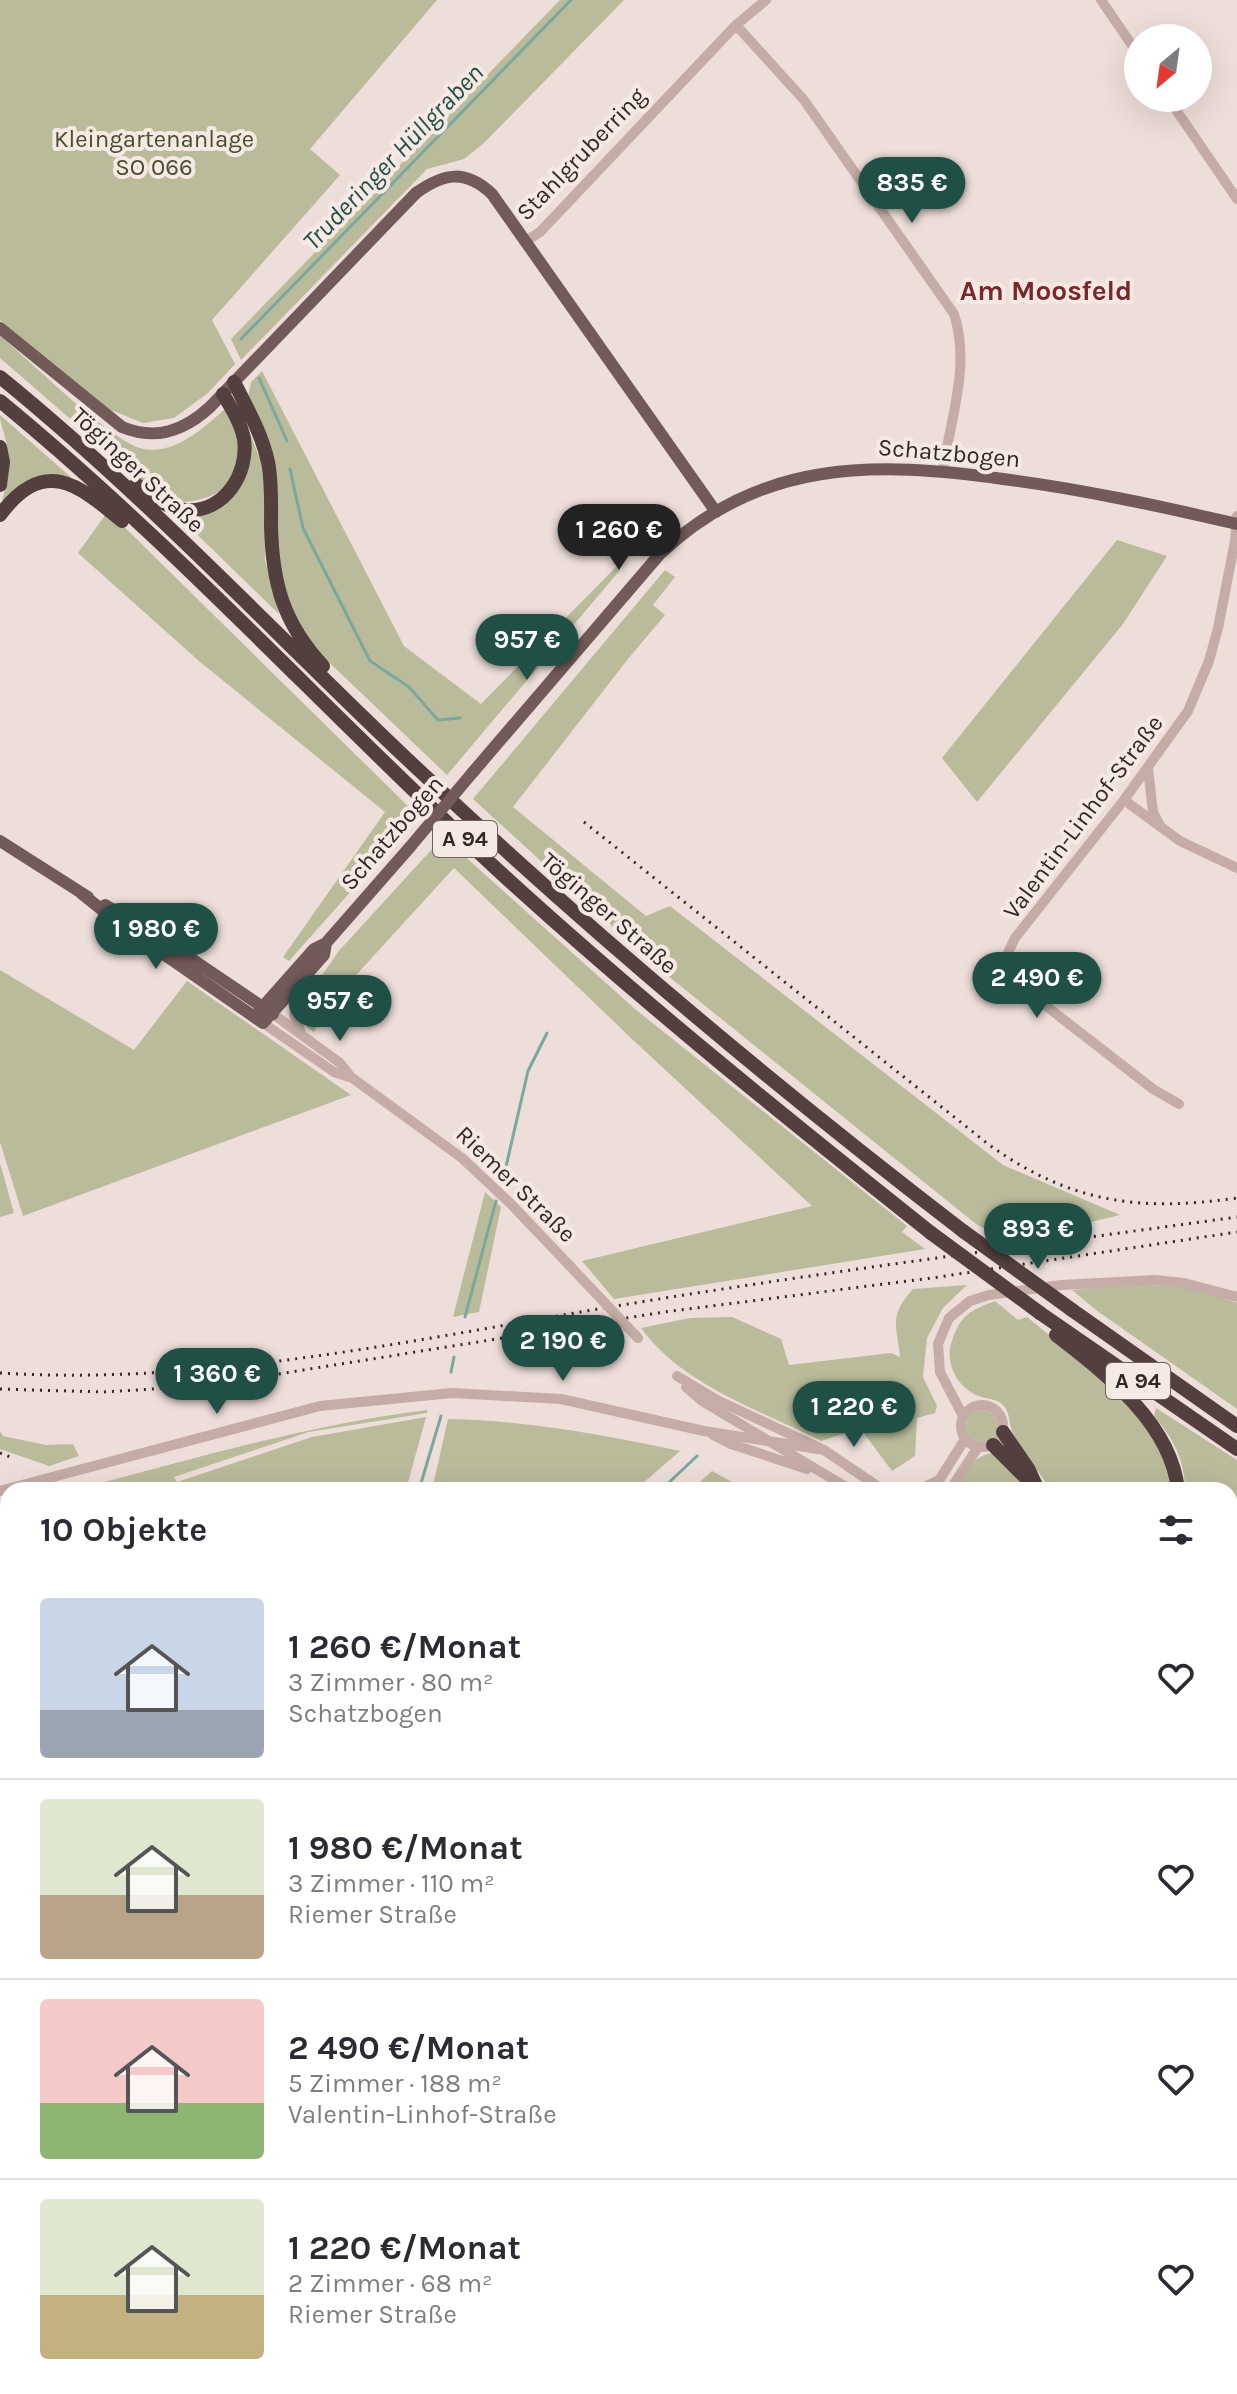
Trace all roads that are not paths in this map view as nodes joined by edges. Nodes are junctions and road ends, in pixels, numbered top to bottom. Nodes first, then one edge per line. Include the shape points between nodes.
1 (766, 0) edge
2 (1101, 0) edge
3 (736, 25) junction
4 (1124, 34) edge
5 (1178, 112) edge
6 (1237, 199) edge
7 (526, 241) junction
8 (0, 328) edge
9 (0, 377) edge
10 (234, 382) junction
11 (223, 394) junction
12 (0, 401) edge
13 (58, 426) junction
14 (0, 447) edge
15 (943, 471) junction
16 (0, 485) edge
17 (716, 512) junction
18 (0, 515) edge
19 (1237, 521) edge
20 (150, 535) junction
21 (362, 715) junction
22 (1148, 768) junction
23 (1124, 800) junction
24 (1161, 827) junction
25 (0, 841) edge
26 (1237, 868) edge
27 (326, 943) junction
28 (296, 988) junction
29 (263, 1015) junction
30 (303, 1036) junction
31 (351, 1077) junction
32 (1179, 1104) dead end
33 (1237, 1297) edge
34 (1040, 1313) junction
35 (638, 1338) dead end
36 (947, 1387) junction
37 (974, 1406) junction
38 (963, 1416) junction
39 (1237, 1426) edge
40 (704, 1431) junction
41 (1003, 1432) junction
42 (965, 1439) junction
43 (773, 1442) junction
44 (985, 1446) junction
45 (1237, 1449) edge
46 (824, 1450) junction
47 (822, 1473) junction
48 (940, 1479) junction
49 (34, 1482) edge
50 (837, 1482) edge
51 (872, 1482) edge
52 (934, 1482) edge
53 (938, 1482) edge
54 (956, 1482) edge
55 (1028, 1482) edge
56 (1034, 1482) edge
57 (1177, 1482) edge

1 - 3 street, Stahlgruberring
2 - 4 street
3 - 7 street, Stahlgruberring
3 - 15 street via 804,100 954,314 961,371
5 - 6 street
7 - 10 main road via 481,183 456,176 435,181 416,193
7 - 17 main road, Stahlgruberring
8 - 11 main road via 112,420 135,432 179,429
9 - 13 highway, Töginger Straße / A 94
10 - 11 main road
10 - 21 highway via 268,463 273,573 283,607 320,664 358,699
11 - 13 highway via 243,437 244,458 229,492 200,508 185,510 148,495 85,438
12 - 20 highway, Töginger Straße / A 94
13 - 21 highway, Töginger Straße / A 94
14 - 16 highway
15 - 17 main road, Schatzbogen via 882,467 822,473 765,488
15 - 19 main road, Schatzbogen via 1072,488
17 - 27 main road, Schatzbogen, bridge via 680,534 659,555
18 - 20 highway via 20,492 38,483 65,483
19 - 22 street, Valentin-Linhof-Straße via 1209,661 1188,711
20 - 34 highway, Töginger Straße / A 94, bridge via 391,769 642,999 931,1233
21 - 39 highway, Töginger Straße / A 94, bridge via 566,907 757,1070 963,1231
22 - 23 street, Valentin-Linhof-Straße
22 - 24 street via 1153,812
23 - 24 street
23 - 32 street, Valentin-Linhof-Straße via 1015,938 1005,959 1015,982
24 - 26 street
25 - 29 main road, Riemer Straße via 131,919
27 - 28 main road, Schatzbogen via 324,955
27 - 29 main road, Schatzbogen via 314,949
28 - 29 main road, Schatzbogen
28 - 30 street via 294,1015
29 - 30 street, Riemer Straße
29 - 31 street, Riemer Straße via 334,1072
30 - 31 street, Riemer Straße
31 - 35 street, Riemer Straße, bridge via 462,1158
33 - 36 street via 1155,1280 983,1296 955,1311 944,1325 938,1363
34 - 45 highway, Töginger Straße / A 94
34 - 57 highway via 1045,1326 1097,1368 1148,1421 1169,1452
36 - 37 street
36 - 38 street
37 - 38 street
37 - 41 street via 994,1408
38 - 42 street
40 - 43 street
40 - 47 street
40 - 49 street via 561,1399 416,1395 320,1406
41 - 44 street
41 - 56 highway
42 - 44 street
42 - 48 street
43 - 46 street
43 - 46 street via 702,1401 677,1376
43 - 47 street
44 - 54 street
44 - 55 highway
46 - 51 street
47 - 50 street
48 - 52 street
48 - 53 street

